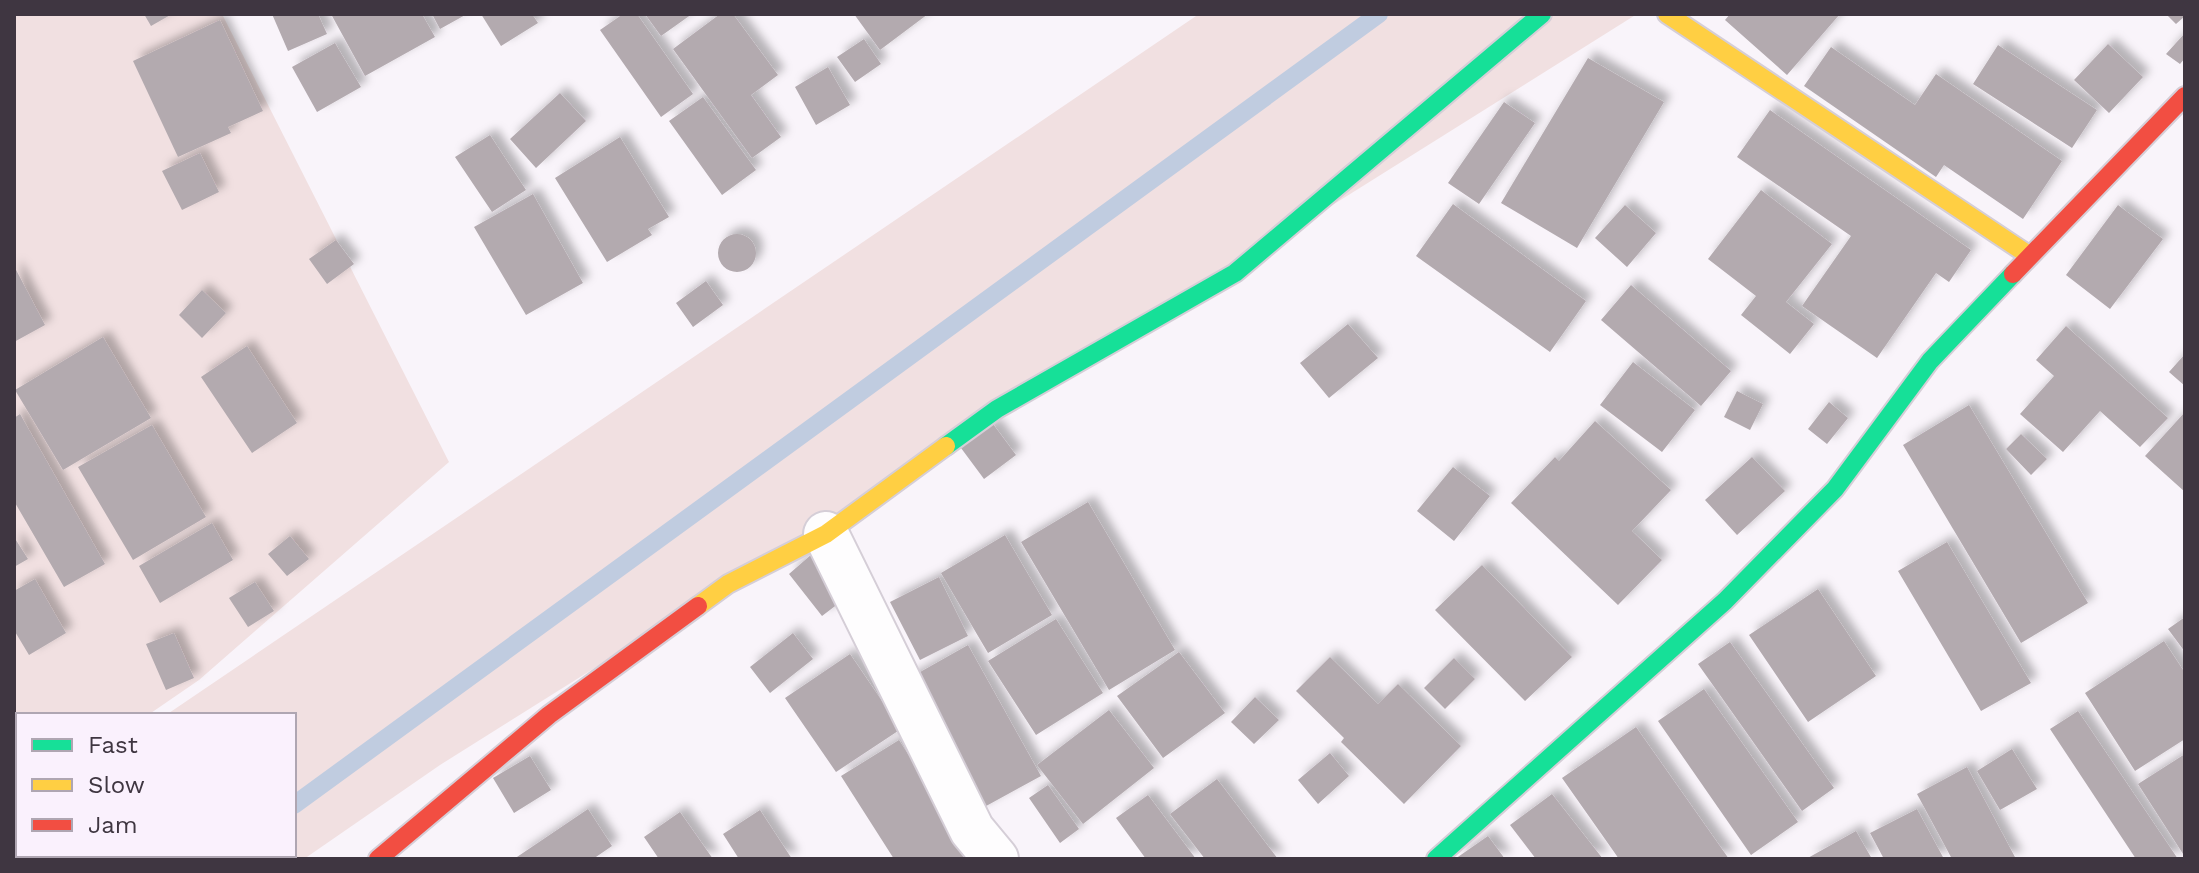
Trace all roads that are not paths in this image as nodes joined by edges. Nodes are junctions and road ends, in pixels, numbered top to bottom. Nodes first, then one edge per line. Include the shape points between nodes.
1 (1542, 14) edge
2 (1667, 14) edge
3 (2185, 96) edge
4 (2030, 256) junction
5 (826, 534) junction
6 (378, 859) edge
7 (996, 859) edge
8 (1436, 859) edge

1 - 5 street via 1235,273 997,409
2 - 4 street
3 - 4 street
4 - 8 street via 1930,361 1835,489 1725,601
5 - 6 street via 728,584 549,715
5 - 7 street via 972,830

